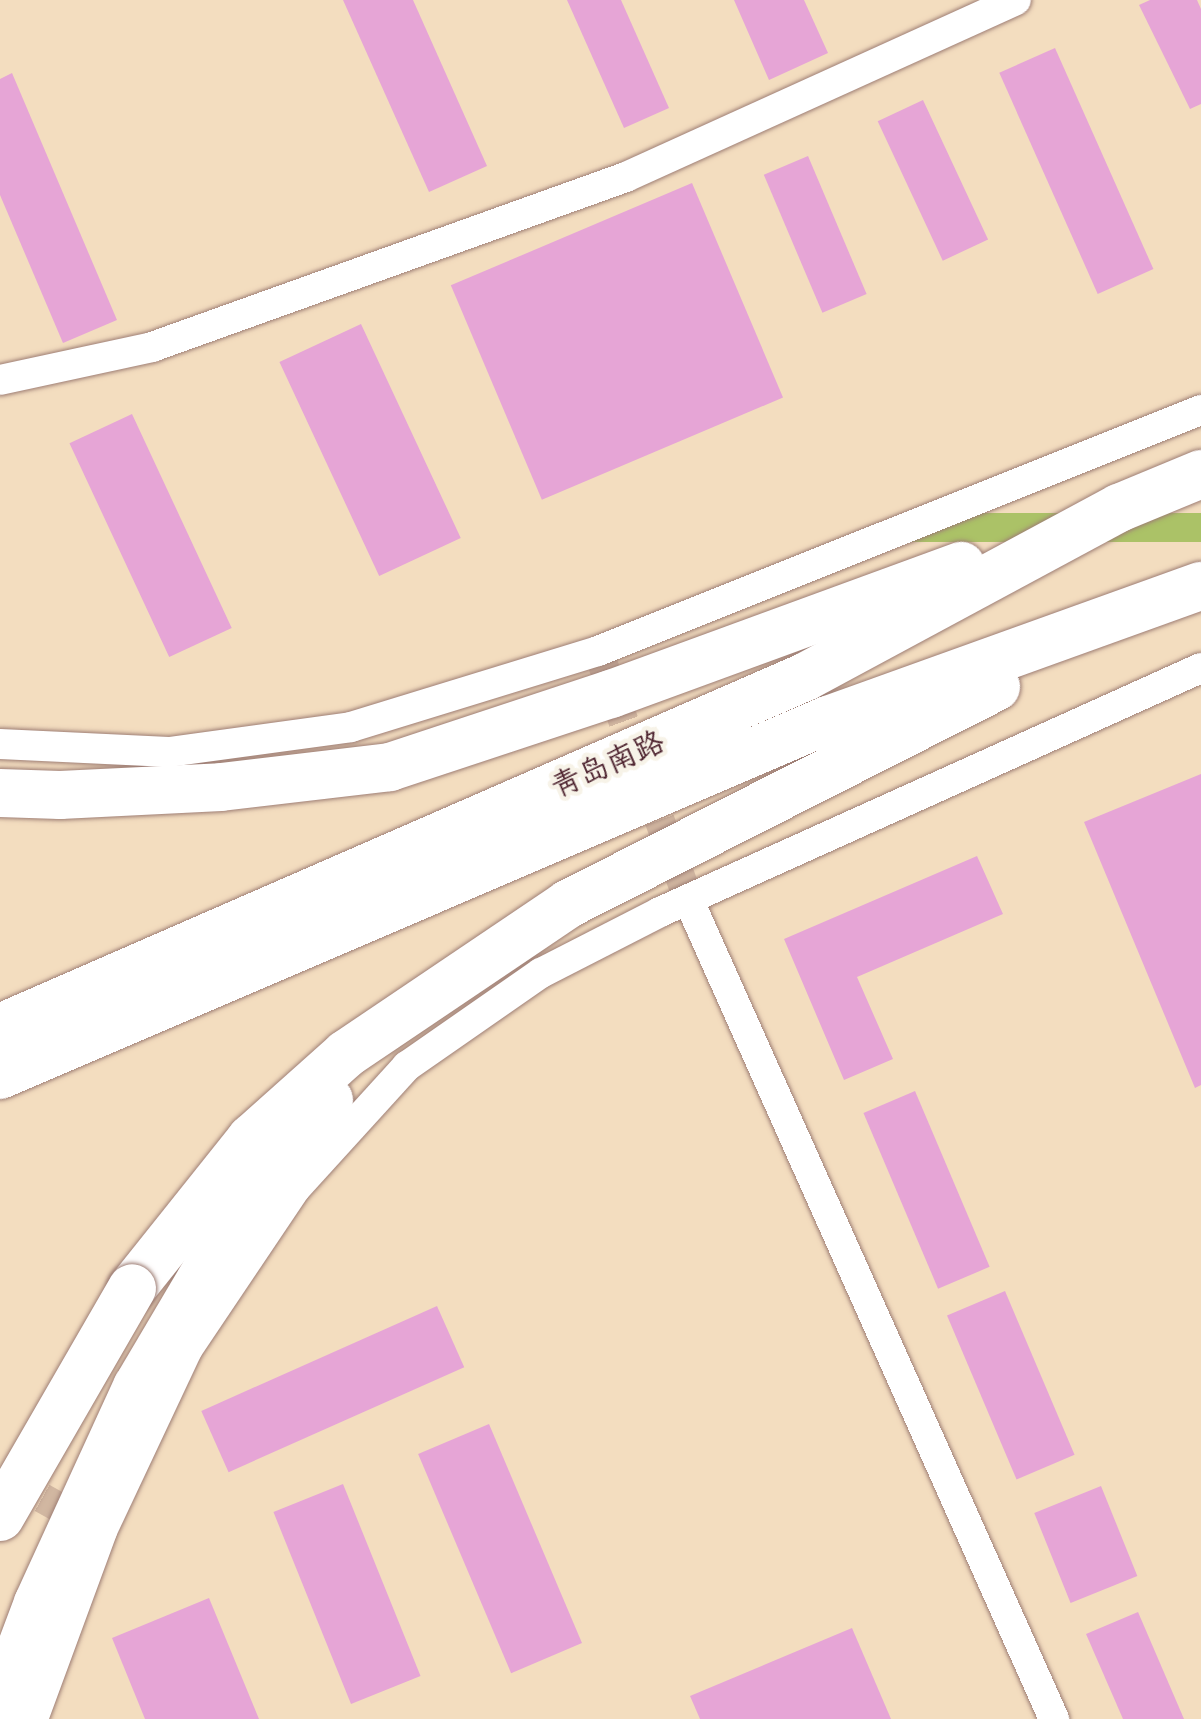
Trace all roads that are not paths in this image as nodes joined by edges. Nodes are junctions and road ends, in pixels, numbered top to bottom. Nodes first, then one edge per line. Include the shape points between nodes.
1 (1016, 0) edge
2 (0, 380) edge
3 (1201, 410) edge
4 (1201, 474) edge
5 (1120, 508) junction
6 (1183, 594) edge
7 (1201, 668) edge
8 (0, 744) edge
9 (0, 779) edge
10 (0, 793) edge
11 (60, 795) junction
12 (689, 902) junction
13 (449, 988) junction
14 (0, 1028) edge
15 (0, 1075) edge
16 (0, 1517) edge
17 (0, 1704) edge
18 (34, 1719) edge
19 (1054, 1719) edge

1 - 2 street via 626,177 152,348
3 - 8 street via 598,651 351,727 169,752
4 - 5 main road, 青岛南路
5 - 11 main road via 612,694 390,767 222,787
5 - 14 main road, 青岛南路 via 805,677
6 - 13 main road via 568,904
6 - 15 main road, 青岛南路 via 828,720
7 - 12 street
9 - 11 main road
10 - 11 main road
12 - 18 street via 541,973 407,1066 296,1188 187,1350 102,1531
12 - 19 street
13 - 16 main road, bridge via 346,1054 252,1139 132,1288
13 - 17 main road via 315,1112 224,1240 137,1387 38,1603

